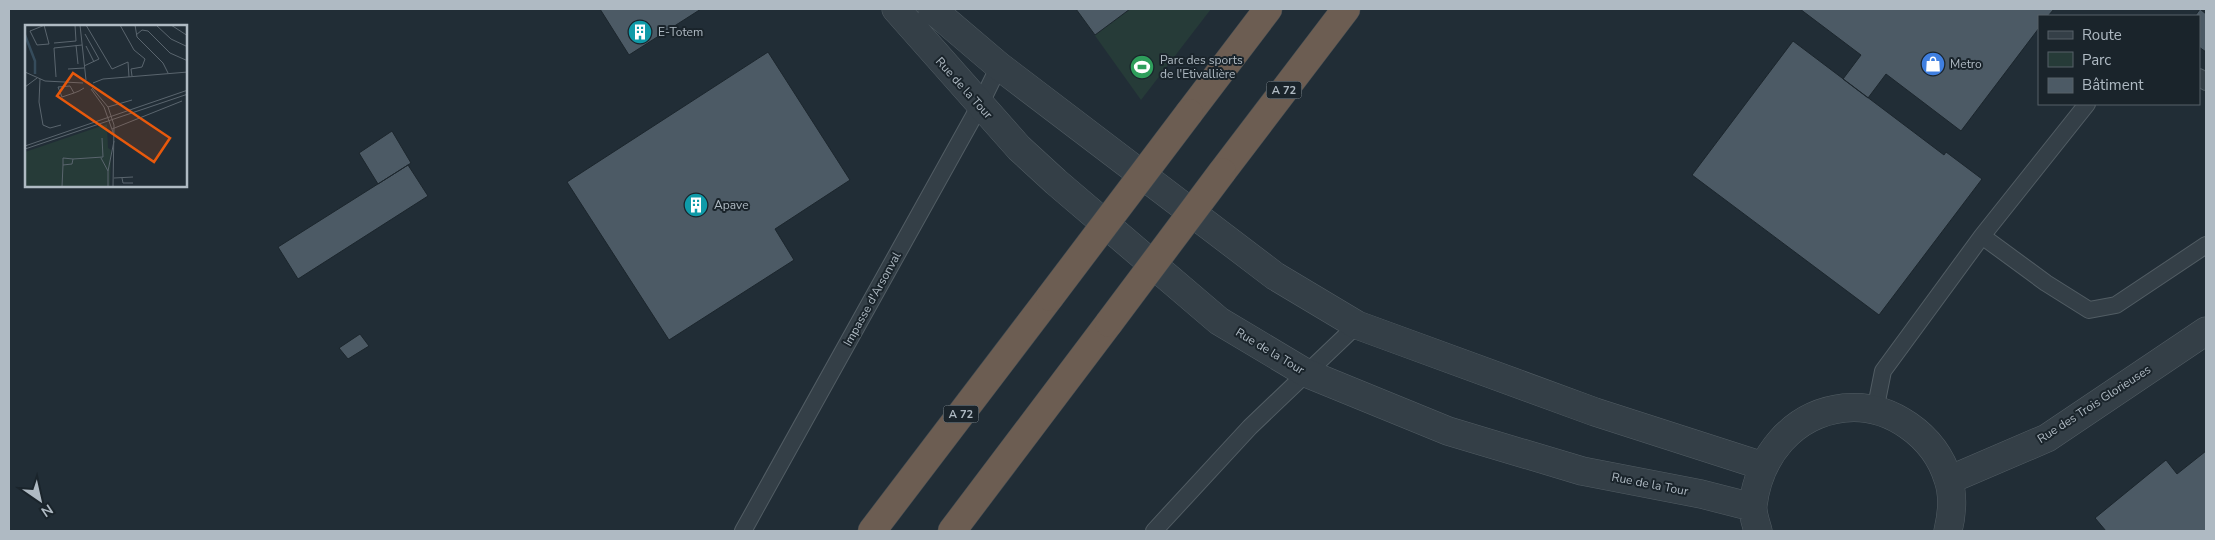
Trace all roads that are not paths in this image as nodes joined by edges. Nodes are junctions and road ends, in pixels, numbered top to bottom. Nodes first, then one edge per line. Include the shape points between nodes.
1 (896, 9) edge
2 (932, 9) edge
3 (1268, 9) edge
4 (1346, 9) edge
5 (999, 66) junction
6 (980, 105) junction
7 (2086, 105) edge
8 (1982, 236) junction
9 (2206, 245) edge
10 (1357, 325) junction
11 (2206, 331) edge
12 (1306, 372) junction
13 (1875, 410) junction
14 (1763, 466) junction
15 (1949, 480) junction
16 (1755, 519) edge
17 (743, 531) edge
18 (872, 531) edge
19 (952, 531) edge
20 (1154, 531) edge
21 (1948, 531) edge

1 - 6 street, Rue de la Tour
2 - 5 street
3 - 18 highway, A 72, bridge
4 - 19 highway, A 72, bridge
5 - 6 lane, Impasse d'Arsonval
5 - 10 street via 1275,276
6 - 12 street, Rue de la Tour via 1018,148 1220,321
6 - 17 lane, Impasse d'Arsonval
7 - 8 lane
8 - 9 lane via 2088,310 2116,305
8 - 13 lane via 1883,371
10 - 12 lane
10 - 14 street via 1595,412
11 - 15 street, Rue des Trois Glorieuses via 2047,438
12 - 16 street, Rue de la Tour via 1448,431 1582,471 1701,494
12 - 20 lane
13 - 14 street via 1844,408 1815,416 1790,431
13 - 15 street via 1900,419 1921,435 1938,456
14 - 16 street
15 - 21 street via 1952,511

